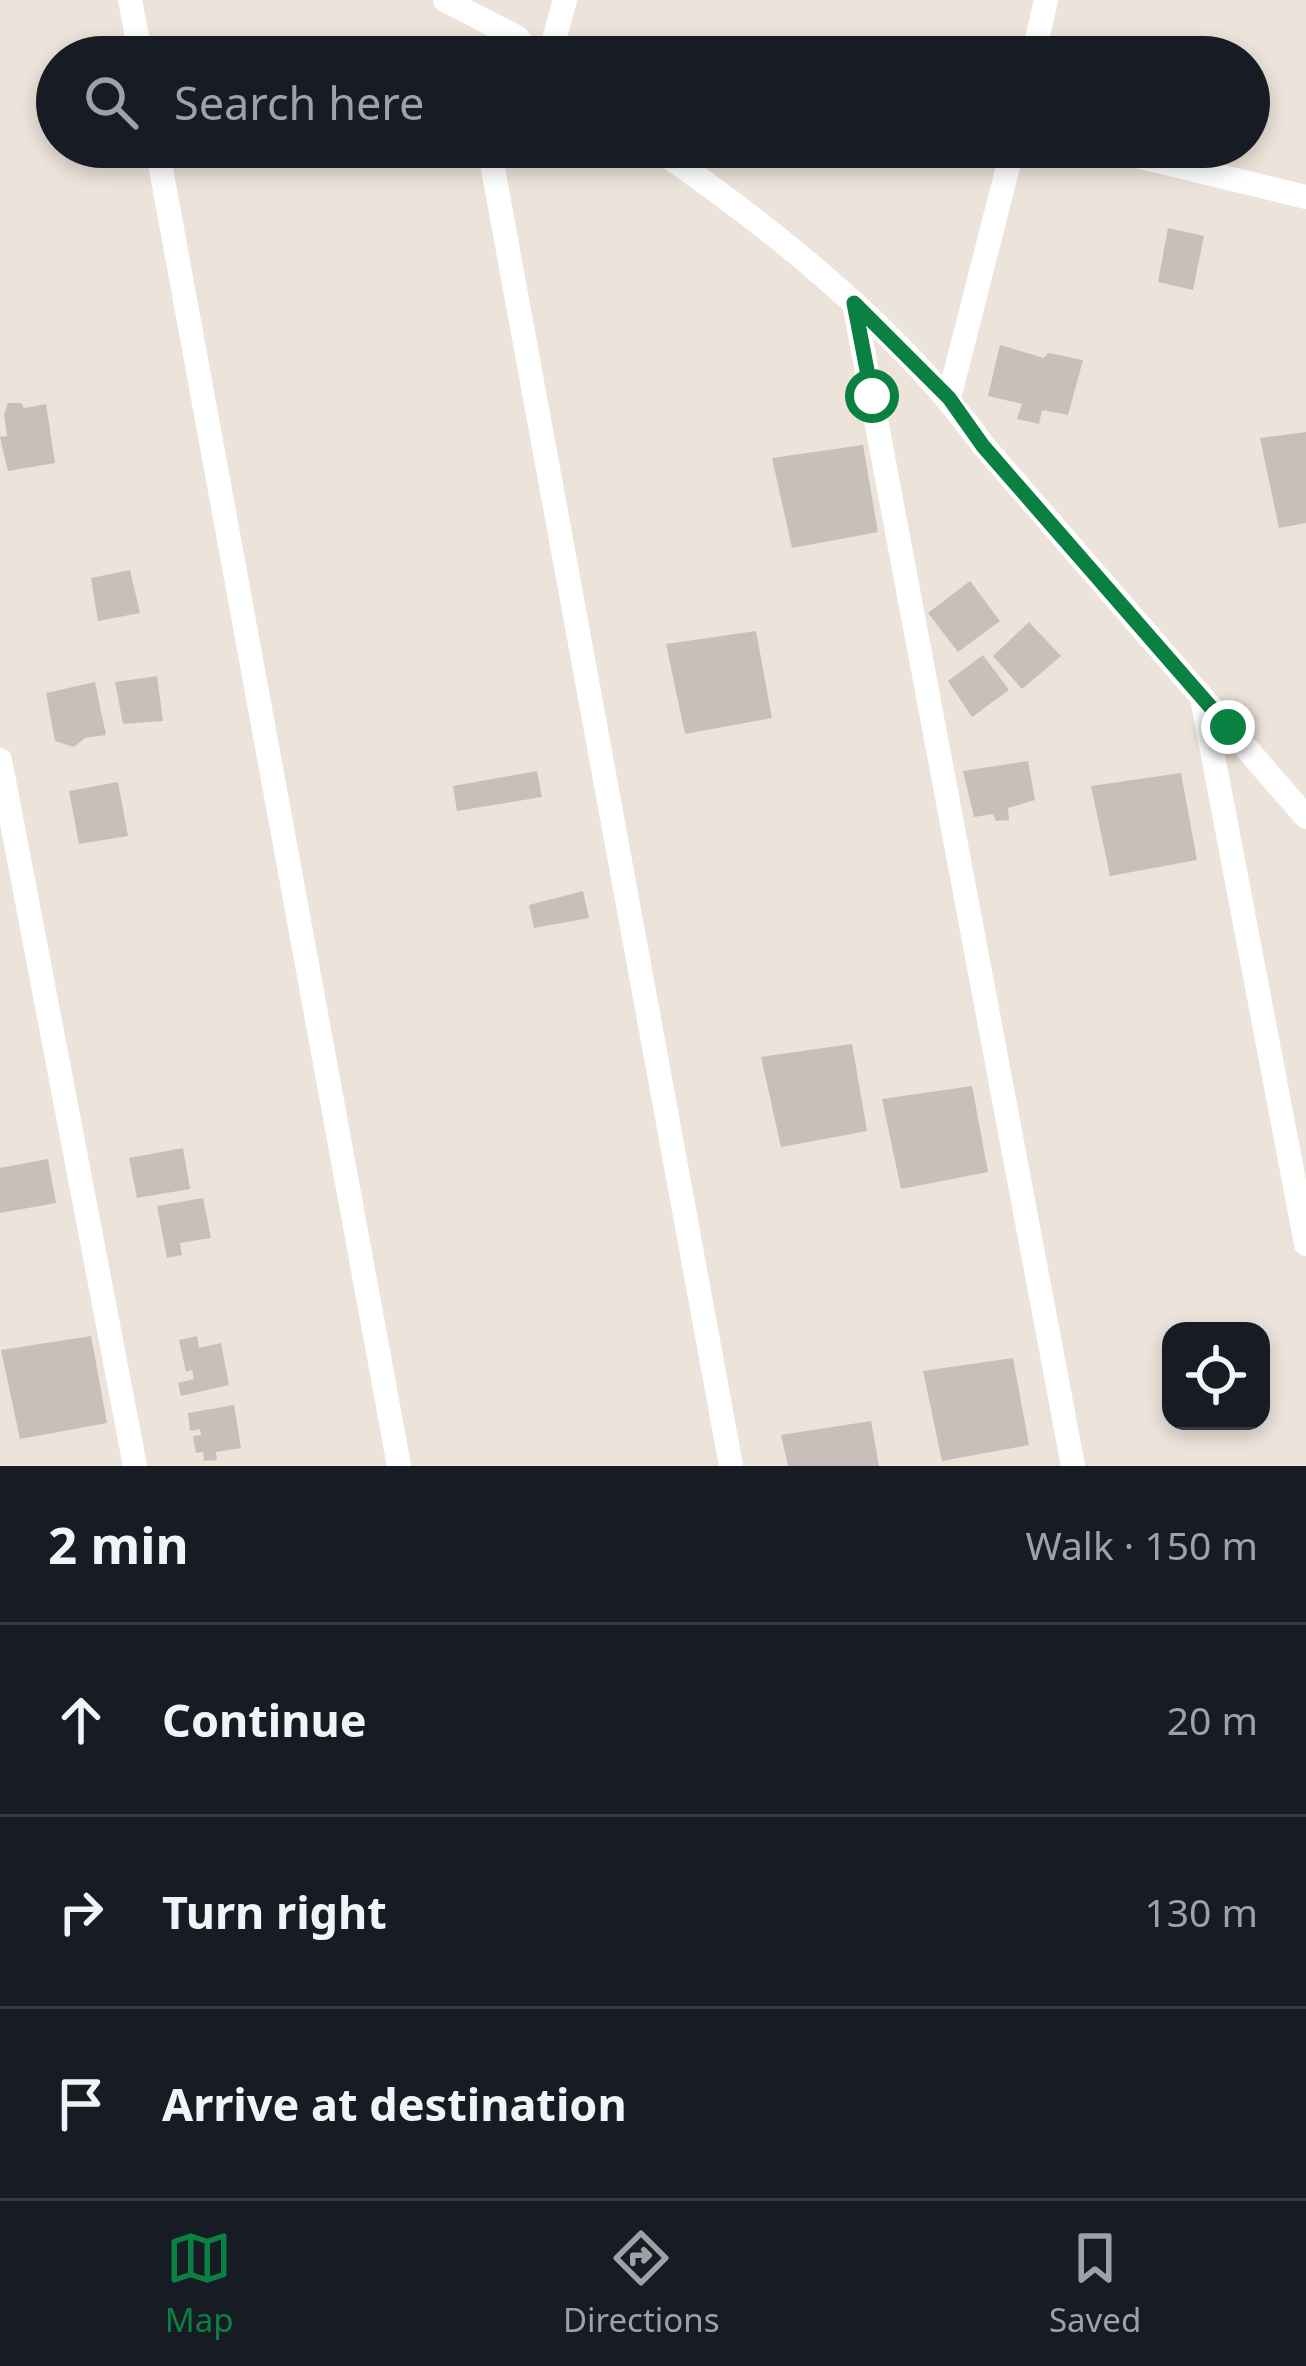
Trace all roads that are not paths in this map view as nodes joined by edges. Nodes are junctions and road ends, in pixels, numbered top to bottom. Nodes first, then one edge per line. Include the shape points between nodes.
1 (130, 0) edge
2 (445, 0) edge
3 (566, 0) edge
4 (1046, 0) edge
5 (137, 36) edge
6 (498, 36) edge
7 (555, 36) edge
8 (1038, 36) edge
9 (161, 168) edge
10 (493, 168) edge
11 (681, 168) edge
12 (1008, 168) edge
13 (1187, 168) edge
14 (1306, 197) edge
15 (854, 303) junction
16 (949, 398) junction
17 (1202, 698) junction
18 (0, 760) edge
19 (1306, 817) edge
20 (1306, 1244) edge
21 (135, 1466) edge
22 (399, 1466) edge
23 (731, 1466) edge
24 (1073, 1466) edge

1 - 5 street
2 - 6 street
3 - 7 street
4 - 8 street
9 - 22 street
10 - 23 street
11 - 15 street
12 - 16 street
13 - 14 street
15 - 16 street
15 - 24 street
16 - 17 street
17 - 19 street
17 - 20 street
18 - 21 street

